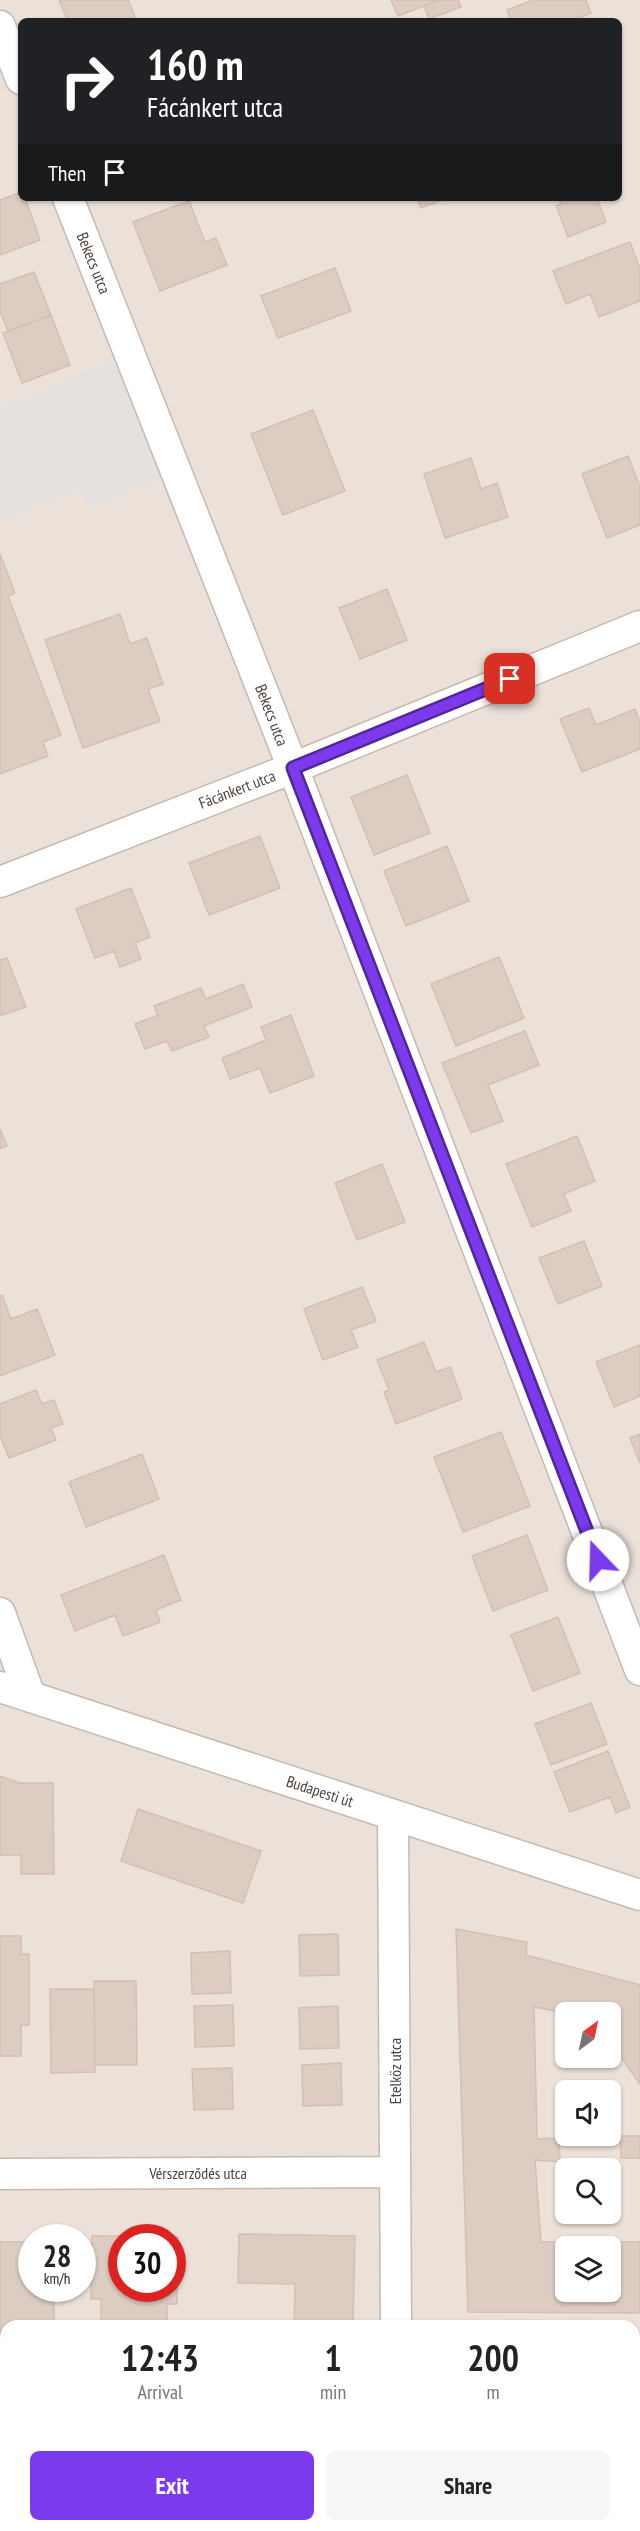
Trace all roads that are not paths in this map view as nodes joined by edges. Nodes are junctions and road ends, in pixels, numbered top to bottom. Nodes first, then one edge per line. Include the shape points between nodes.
1 (0, 26) edge
2 (18, 71) edge
3 (69, 201) edge
4 (640, 626) edge
5 (293, 768) junction
6 (0, 882) edge
7 (0, 1613) edge
8 (640, 1670) edge
9 (0, 1687) edge
10 (30, 1696) junction
11 (393, 1815) junction
12 (640, 1895) edge
13 (395, 2172) junction
14 (0, 2174) edge
15 (396, 2320) edge

1 - 2 street
3 - 5 street, Bekecs utca
4 - 5 street, Fácánkert utca
5 - 6 street, Fácánkert utca
5 - 8 street, Bekecs utca
7 - 10 street
9 - 10 street, Budapesti út
10 - 11 street, Budapesti út
11 - 12 street, Budapesti út
11 - 13 street, Etelköz utca
13 - 14 street, Vérszerződés utca
13 - 15 street, Etelköz utca

